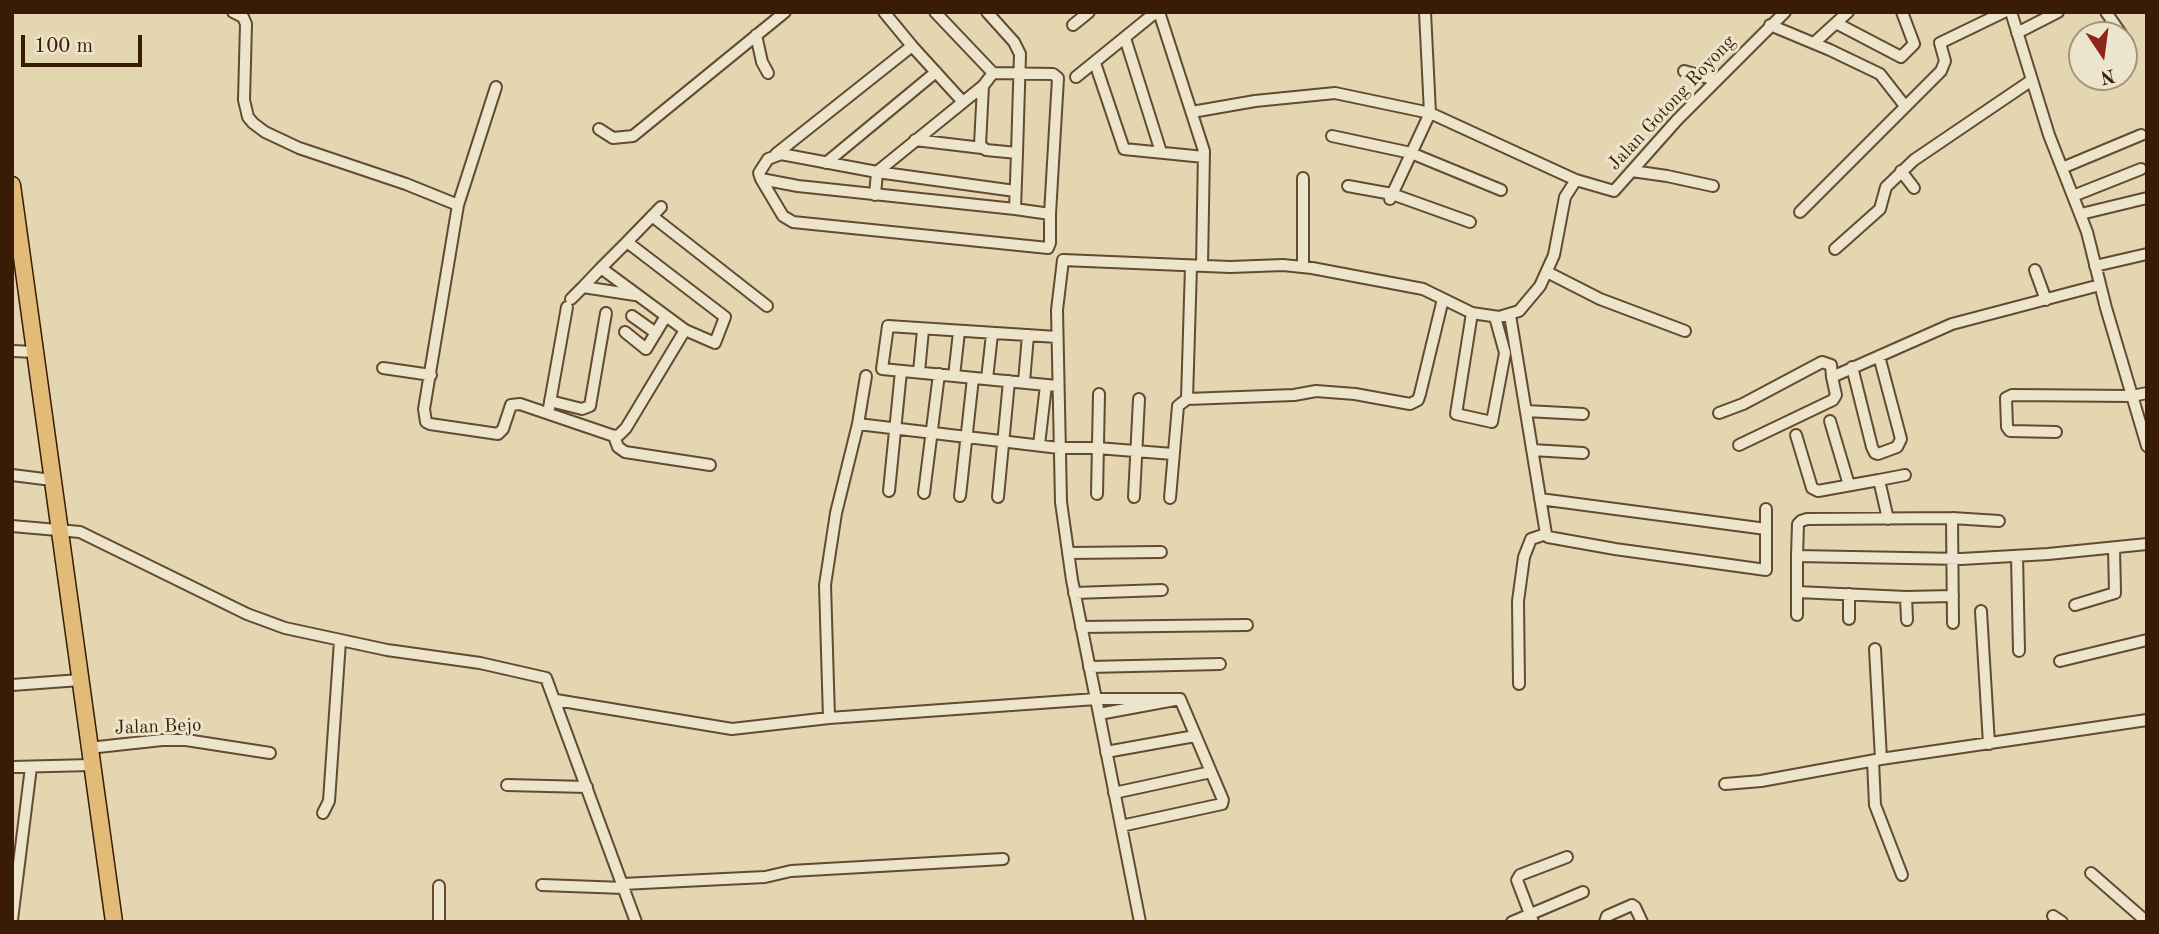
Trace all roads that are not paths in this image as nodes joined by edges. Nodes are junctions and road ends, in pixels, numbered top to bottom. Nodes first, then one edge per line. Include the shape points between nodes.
1 (233, 12) edge
2 (785, 12) edge
3 (884, 12) edge
4 (935, 12) edge
5 (987, 12) edge
6 (1089, 12) edge
7 (1157, 12) edge
8 (1425, 12) edge
9 (1785, 12) edge
10 (1848, 12) edge
11 (2004, 12) edge
12 (2011, 12) edge
13 (2058, 12) edge
14 (1900, 13) edge
15 (1836, 23) junction
16 (1073, 24) dead end
17 (1770, 25) junction
18 (2017, 33) junction
19 (756, 35) junction
20 (1125, 38) junction
21 (1814, 43) junction
22 (912, 46) junction
23 (1095, 62) junction
24 (1684, 71) dead end
25 (936, 72) junction
26 (768, 73) dead end
27 (993, 73) junction
28 (1018, 74) junction
29 (1076, 77) dead end
30 (1716, 80) junction
31 (2032, 80) junction
32 (982, 86) junction
33 (496, 87) dead end
34 (963, 102) junction
35 (1905, 106) junction
36 (1192, 112) junction
37 (1430, 113) junction
38 (599, 128) dead end
39 (2141, 135) dead end
40 (1332, 136) dead end
41 (915, 140) junction
42 (982, 148) junction
43 (1161, 152) junction
44 (1017, 153) junction
45 (1411, 153) junction
46 (776, 154) junction
47 (1204, 157) junction
48 (827, 163) junction
49 (2062, 169) junction
50 (2141, 169) dead end
51 (1632, 171) junction
52 (1901, 171) junction
53 (877, 172) junction
54 (1303, 178) dead end
55 (761, 179) junction
56 (1577, 180) junction
57 (12, 185) edge
58 (1348, 186) dead end
59 (1713, 186) dead end
60 (1914, 188) dead end
61 (1501, 190) dead end
62 (1015, 191) junction
63 (875, 195) junction
64 (2073, 196) junction
65 (1391, 197) junction
66 (2147, 198) edge
67 (458, 205) junction
68 (661, 207) dead end
69 (1015, 209) junction
70 (1800, 212) dead end
71 (1050, 214) junction
72 (2081, 214) junction
73 (652, 216) junction
74 (1470, 222) dead end
75 (627, 242) junction
76 (1835, 249) dead end
77 (2147, 254) edge
78 (17, 261) edge
79 (1197, 266) junction
80 (2095, 266) junction
81 (1303, 267) junction
82 (601, 268) junction
83 (2035, 270) dead end
84 (1547, 272) junction
85 (18, 279) edge
86 (2099, 285) junction
87 (583, 287) junction
88 (638, 296) junction
89 (1443, 299) junction
90 (2046, 300) junction
91 (767, 306) dead end
92 (732, 307) dead end
93 (606, 313) dead end
94 (889, 313) dead end
95 (1472, 313) junction
96 (1510, 315) junction
97 (632, 316) dead end
98 (666, 316) junction
99 (725, 317) junction
100 (1495, 317) junction
101 (888, 326) junction
102 (685, 330) junction
103 (923, 330) junction
104 (1685, 331) dead end
105 (625, 332) dead end
106 (959, 332) junction
107 (656, 333) junction
108 (992, 334) junction
109 (1028, 335) junction
110 (1057, 337) junction
111 (12, 351) edge
112 (35, 352) junction
113 (1879, 356) junction
114 (1852, 367) junction
115 (383, 368) dead end
116 (901, 370) junction
117 (919, 372) junction
118 (939, 374) junction
119 (431, 375) junction
120 (866, 376) dead end
121 (954, 376) junction
122 (1832, 377) junction
123 (973, 378) junction
124 (987, 379) junction
125 (1009, 381) junction
126 (1024, 383) junction
127 (1051, 385) junction
128 (2147, 393) edge
129 (1099, 394) dead end
130 (2132, 396) junction
131 (1139, 399) dead end
132 (1187, 399) junction
133 (550, 401) junction
134 (1526, 411) junction
135 (548, 413) junction
136 (1718, 413) dead end
137 (1583, 414) dead end
138 (1830, 421) dead end
139 (858, 424) junction
140 (896, 428) junction
141 (2056, 432) dead end
142 (931, 433) junction
143 (1797, 435) dead end
144 (614, 436) junction
145 (966, 438) junction
146 (1004, 442) junction
147 (1739, 445) dead end
148 (1039, 446) junction
149 (2147, 446) edge
150 (1059, 448) junction
151 (1097, 448) junction
152 (1532, 450) junction
153 (1136, 451) junction
154 (1583, 453) dead end
155 (1173, 454) junction
156 (710, 465) dead end
157 (12, 475) edge
158 (1905, 475) dead end
159 (52, 480) junction
160 (1879, 480) junction
161 (1849, 485) junction
162 (889, 491) dead end
163 (924, 493) dead end
164 (1097, 494) dead end
165 (960, 496) dead end
166 (999, 497) dead end
167 (1134, 497) dead end
168 (1170, 498) dead end
169 (1540, 499) junction
170 (1766, 509) dead end
171 (1952, 518) junction
172 (1888, 519) junction
173 (1999, 521) dead end
174 (12, 526) edge
175 (1766, 529) junction
176 (60, 530) junction
177 (1546, 534) junction
178 (2147, 544) edge
179 (2114, 548) junction
180 (1161, 552) dead end
181 (1068, 553) junction
182 (1797, 556) junction
183 (2017, 556) junction
184 (1953, 559) junction
185 (1162, 590) dead end
186 (1797, 592) junction
187 (1074, 593) junction
188 (1849, 594) junction
189 (1953, 596) junction
190 (1906, 597) junction
191 (2075, 605) dead end
192 (1981, 611) dead end
193 (1797, 615) dead end
194 (1849, 618) dead end
195 (1906, 620) dead end
196 (1953, 623) dead end
197 (1247, 625) dead end
198 (1081, 627) junction
199 (2147, 640) edge
200 (340, 641) junction
201 (1875, 649) dead end
202 (2019, 651) dead end
203 (2060, 662) dead end
204 (1220, 663) dead end
205 (1089, 667) junction
206 (80, 680) junction
207 (1520, 684) dead end
208 (12, 685) edge
209 (1096, 699) junction
210 (1180, 699) junction
211 (556, 700) junction
212 (1099, 714) junction
213 (829, 718) junction
214 (2147, 720) edge
215 (1195, 737) junction
216 (1989, 744) junction
217 (1106, 752) junction
218 (270, 753) dead end
219 (90, 756) junction
220 (1877, 760) junction
221 (31, 766) junction
222 (12, 767) edge
223 (1211, 772) junction
224 (507, 785) dead end
225 (1725, 785) dead end
226 (587, 787) junction
227 (1115, 793) junction
228 (323, 813) dead end
229 (18, 821) edge
230 (1121, 826) junction
231 (1567, 856) dead end
232 (1003, 859) dead end
233 (2091, 873) dead end
234 (1902, 875) dead end
235 (439, 886) dead end
236 (542, 886) dead end
237 (623, 886) junction
238 (1583, 892) dead end
239 (1532, 918) edge
240 (12, 920) edge
241 (114, 922) edge
242 (439, 922) edge
243 (636, 922) edge
244 (1140, 922) edge
245 (1512, 922) edge
246 (1605, 922) edge
247 (1642, 922) edge
248 (2147, 922) edge

1 - 67 street via 246,24 244,100 253,123 299,148
2 - 19 street
3 - 22 street
4 - 27 street
5 - 28 street via 1017,47
6 - 16 street
7 - 20 street
7 - 36 street
8 - 37 street
9 - 17 street, Jalan Gotong Royong
10 - 15 street
11 - 35 street via 1940,43 1945,61 1941,71
12 - 18 street
13 - 18 street
14 - 15 street via 1914,44 1900,57
15 - 21 street
17 - 21 street
17 - 30 street, Jalan Gotong Royong
18 - 31 street
19 - 26 street
19 - 38 street via 633,136 613,138
20 - 23 street
20 - 43 street
21 - 35 street via 1886,79
22 - 25 street
22 - 46 street
23 - 29 street
23 - 43 street via 1121,146
24 - 30 street
25 - 34 street
25 - 48 street
27 - 28 street
27 - 32 street
28 - 44 street
28 - 71 street via 1053,74 1059,82
30 - 51 street, Jalan Gotong Royong
31 - 49 street
31 - 52 street
32 - 34 street
32 - 42 street
33 - 67 street
34 - 41 street
35 - 70 street
36 - 37 street via 1328,92
36 - 47 street
37 - 45 street
37 - 56 street
39 - 49 street
40 - 45 street
41 - 42 street
41 - 53 street
42 - 44 street
43 - 47 street
44 - 62 street
45 - 61 street
45 - 65 street
46 - 48 street
46 - 55 street via 760,170
47 - 79 street
48 - 53 street
49 - 64 street
50 - 64 street
51 - 56 street, Jalan Gotong Royong via 1614,191
51 - 59 street
52 - 60 street
52 - 76 street via 1884,190 1880,209
53 - 62 street
53 - 63 street
54 - 81 street
55 - 63 street
55 - 71 street via 783,216 793,222 1048,248
56 - 84 street via 1565,197
57 - 78 highway
58 - 65 street
62 - 69 street
63 - 69 street
64 - 72 street
65 - 74 street
66 - 72 street
67 - 119 street
68 - 73 street
69 - 71 street
72 - 80 street
73 - 75 street
73 - 91 street
75 - 82 street
75 - 99 street
77 - 80 street
78 - 85 highway
79 - 81 street
79 - 110 street via 1063,260
79 - 132 street
80 - 86 street
81 - 89 street via 1423,289
82 - 87 street
82 - 88 street
83 - 90 street
84 - 96 street via 1526,305
84 - 104 street via 1600,299
85 - 112 highway
86 - 90 street
86 - 130 street
87 - 88 street
87 - 133 street via 569,303
88 - 98 street
89 - 95 street
89 - 132 street via 1420,394 1409,404 1316,391
90 - 113 street via 1952,324
92 - 99 street
93 - 133 street via 592,403 582,409
94 - 101 street
95 - 100 street
95 - 100 street via 1456,414 1492,422 1505,353
96 - 100 street
96 - 134 street
97 - 107 street
98 - 102 street
98 - 107 street
99 - 102 street via 715,343
101 - 103 street
101 - 116 street via 882,369
102 - 144 street via 626,428
103 - 106 street
103 - 117 street
105 - 107 street via 646,349
106 - 108 street
106 - 121 street
108 - 109 street
108 - 124 street
109 - 110 street
109 - 126 street
110 - 127 street
111 - 112 street
112 - 159 highway
113 - 114 street
113 - 114 street via 1901,439 1897,447 1875,453
114 - 122 street
115 - 119 street
116 - 117 street
116 - 140 street
117 - 118 street
118 - 121 street
118 - 142 street
119 - 135 street via 424,416 430,424 494,435 503,429 511,405
120 - 139 street
121 - 123 street
122 - 136 street via 1831,365 1822,362
122 - 147 street via 1833,400
123 - 124 street
123 - 145 street
124 - 125 street
125 - 126 street
125 - 146 street
126 - 127 street
127 - 148 street
127 - 150 street
128 - 130 street
129 - 151 street
130 - 141 street via 2006,398 2010,431
130 - 149 street
131 - 153 street
132 - 155 street via 1178,406
133 - 135 street
134 - 137 street
134 - 152 street
135 - 144 street
138 - 161 street
139 - 140 street
139 - 213 street via 836,513 825,585
140 - 142 street
140 - 162 street
142 - 145 street
142 - 163 street
143 - 161 street via 1812,488
144 - 156 street via 625,452
145 - 146 street
145 - 165 street
146 - 148 street
146 - 166 street
148 - 150 street
150 - 151 street
150 - 181 street
151 - 153 street
151 - 164 street
152 - 154 street
152 - 169 street
153 - 155 street
153 - 167 street
155 - 168 street
157 - 159 street
158 - 160 street
159 - 176 highway
160 - 161 street
160 - 172 street
169 - 175 street
169 - 177 street
170 - 175 street
171 - 172 street
171 - 173 street
171 - 184 street
172 - 182 street via 1803,520 1798,524
174 - 176 street
175 - 177 street via 1764,570 1615,550 1552,539
176 - 200 street via 93,538 263,621
176 - 206 highway
177 - 207 street via 1531,539 1524,557 1518,601
178 - 179 street
179 - 183 street
179 - 191 street via 2116,592
180 - 181 street
181 - 187 street
182 - 184 street
182 - 186 street
183 - 184 street
183 - 202 street
184 - 189 street
185 - 187 street
186 - 188 street
186 - 193 street
187 - 198 street
188 - 190 street
188 - 194 street
189 - 190 street
189 - 196 street
190 - 195 street
192 - 216 street
197 - 198 street
198 - 205 street
199 - 203 street
200 - 211 street via 540,675
200 - 228 street via 329,801
201 - 220 street
204 - 205 street
205 - 209 street
206 - 208 street
206 - 219 highway
209 - 210 street
209 - 212 street
209 - 213 street
210 - 212 street
210 - 215 street
211 - 213 street via 732,729
211 - 226 street
212 - 217 street
214 - 216 street
215 - 217 street
215 - 223 street
216 - 220 street
217 - 227 street
218 - 219 street, Jalan Bejo via 162,740
219 - 221 street, Jalan Bejo
219 - 241 highway
220 - 225 street
220 - 234 street via 1875,806
221 - 222 street, Jalan Bejo
221 - 229 street
223 - 227 street
223 - 230 street via 1223,800 1218,807
224 - 226 street
226 - 237 street
227 - 230 street
229 - 240 street
230 - 244 street
231 - 239 street via 1517,880
232 - 237 street
233 - 248 street
235 - 242 street
236 - 237 street
237 - 243 street
238 - 239 street
239 - 245 street
246 - 247 street via 1607,916 1632,905

